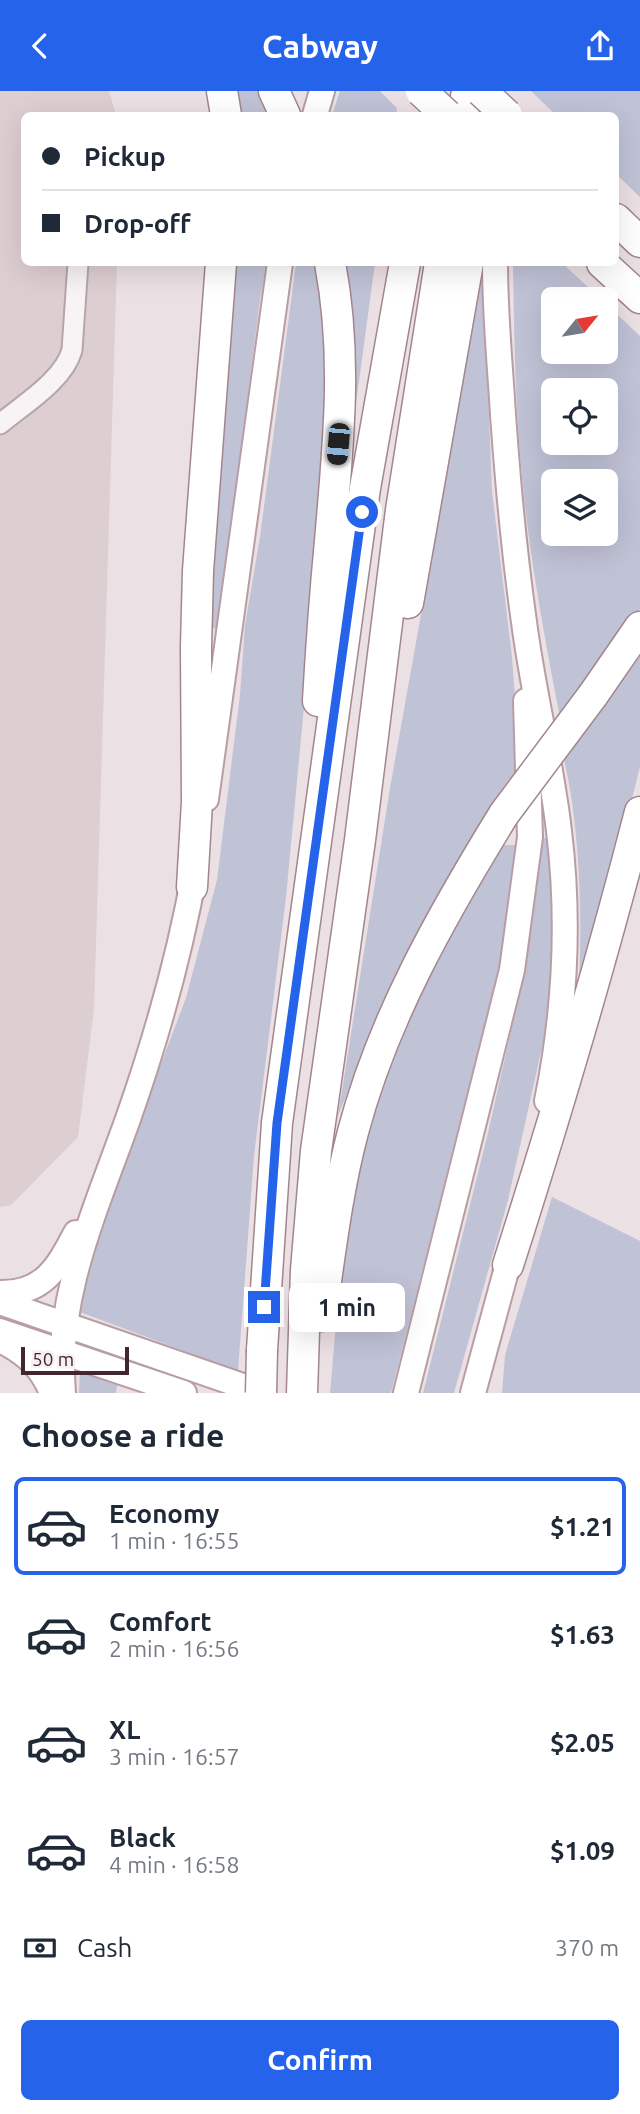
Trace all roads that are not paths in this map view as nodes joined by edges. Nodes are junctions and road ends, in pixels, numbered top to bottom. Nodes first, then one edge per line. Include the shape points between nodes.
1 (222, 91) edge
2 (322, 91) edge
3 (421, 91) edge
4 (432, 91) edge
5 (467, 91) edge
6 (481, 91) edge
7 (494, 91) edge
8 (503, 91) edge
9 (226, 112) edge
10 (317, 112) edge
11 (428, 112) edge
12 (444, 112) edge
13 (464, 112) edge
14 (491, 112) edge
15 (502, 112) edge
16 (505, 112) edge
17 (619, 222) edge
18 (640, 242) edge
19 (78, 266) edge
20 (221, 266) edge
21 (280, 266) edge
22 (331, 266) edge
23 (404, 266) edge
24 (440, 266) edge
25 (467, 266) edge
26 (495, 266) edge
27 (605, 266) edge
28 (640, 298) edge
29 (0, 424) edge
30 (524, 624) junction
31 (640, 627) edge
32 (640, 812) edge
33 (360, 840) junction
34 (192, 887) junction
35 (285, 1065) junction
36 (113, 1161) junction
37 (508, 1265) junction
38 (0, 1293) edge
39 (0, 1302) edge
40 (64, 1323) junction
41 (0, 1331) edge
42 (0, 1340) edge
43 (61, 1350) junction
44 (481, 1366) junction
45 (307, 1383) edge
46 (407, 1390) edge
47 (52, 1393) edge
48 (63, 1393) edge
49 (184, 1393) edge
50 (262, 1393) edge
51 (473, 1393) edge
52 (479, 1393) edge

1 - 9 highway
2 - 10 main road
3 - 12 highway, bridge
4 - 11 highway
5 - 13 highway
6 - 15 highway, bridge
7 - 14 highway
8 - 16 main road
17 - 18 highway
19 - 29 street via 69,363
20 - 34 highway via 198,571
21 - 34 main road
22 - 35 highway via 341,352 341,418
23 - 35 highway via 365,488
24 - 33 highway via 401,510
25 - 33 highway via 403,632
26 - 30 main road via 504,441
27 - 28 highway
30 - 37 main road via 559,831 564,984 558,1045
30 - 46 main road via 530,837 525,887 512,971
31 - 45 highway, bridge via 504,814 398,1009 354,1129
32 - 37 highway via 564,1089
33 - 45 highway via 316,1151 306,1270
34 - 36 main road via 165,1003
35 - 50 highway, bridge via 277,1123
36 - 38 main road via 53,1272 25,1290
36 - 40 main road via 84,1241
37 - 44 main road
39 - 40 main road
40 - 43 main road
40 - 50 main road
41 - 43 main road
42 - 47 main road via 30,1358
43 - 48 main road
43 - 49 main road
44 - 51 main road
44 - 52 main road

